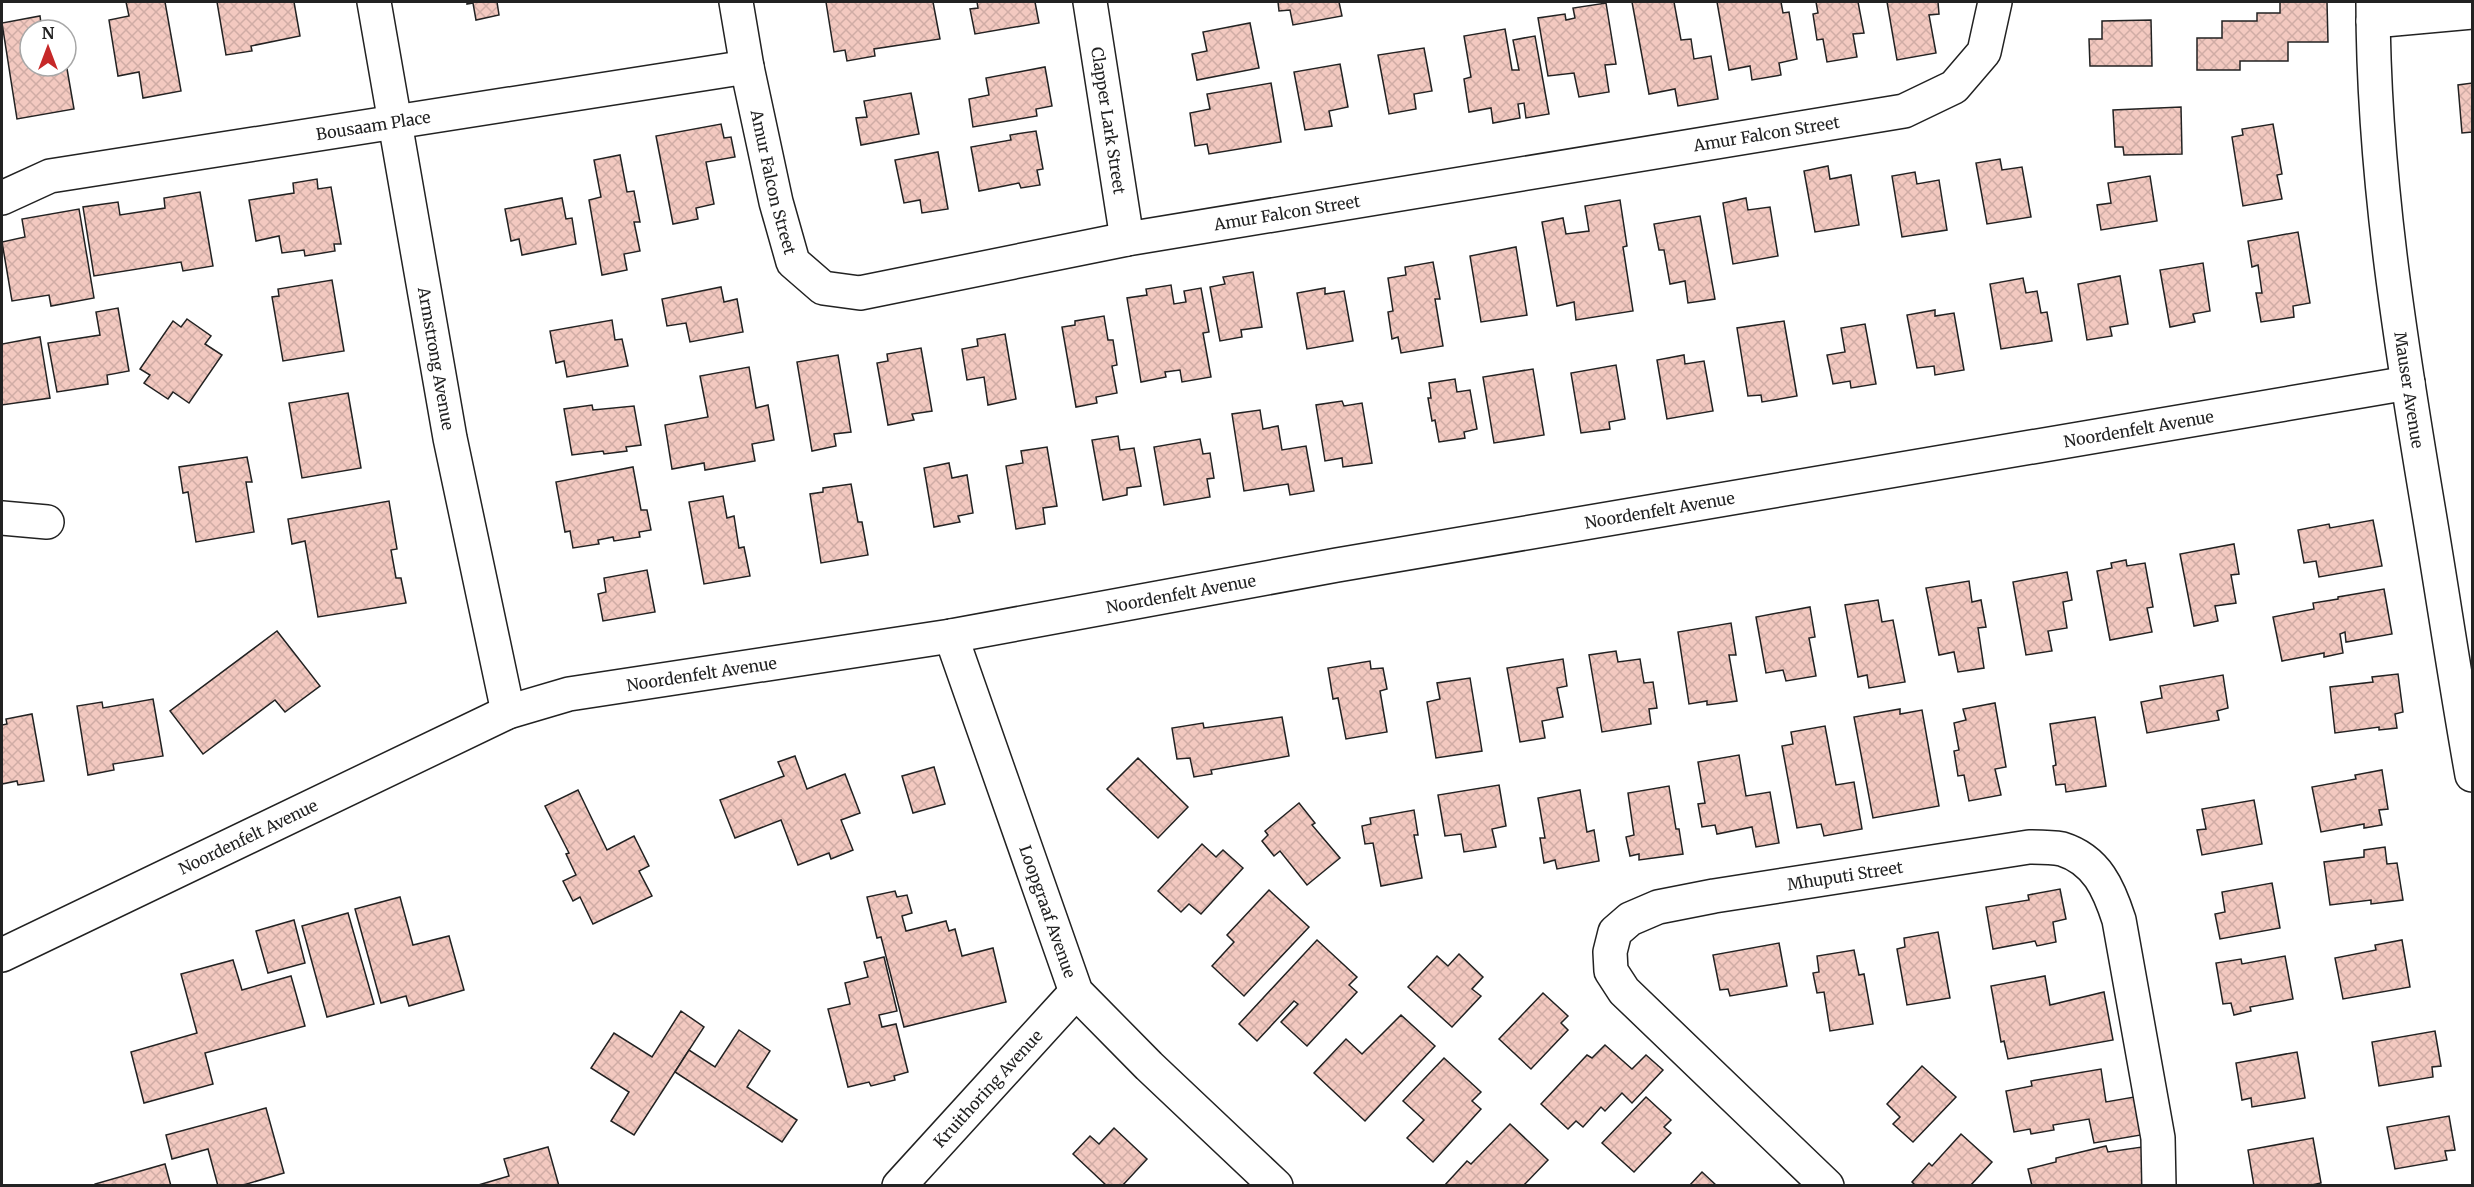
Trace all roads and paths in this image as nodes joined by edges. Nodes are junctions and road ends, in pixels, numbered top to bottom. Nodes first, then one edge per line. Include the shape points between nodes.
1 (374, 2) edge
2 (736, 2) edge
3 (1090, 2) edge
4 (1995, 2) edge
5 (2373, 11) edge
6 (2472, 12) edge
7 (747, 67) junction
8 (393, 123) junction
9 (2, 198) edge
10 (1127, 239) junction
11 (2408, 383) junction
12 (2, 518) edge
13 (47, 522) dead end
14 (951, 636) junction
15 (508, 712) junction
16 (2472, 776) edge
17 (2, 955) edge
18 (1076, 992) junction
19 (899, 1185) edge
20 (1276, 1185) edge
21 (1827, 1185) edge
22 (2159, 1185) edge

1 - 8 street, Armstrong Avenue
2 - 7 street, Amur Falcon Street
3 - 10 street, Clapper Lark Street
4 - 10 street, Amur Falcon Street via 1984,52 1954,87 1904,111
5 - 6 street
5 - 11 street, Mauser Avenue via 2385,207
7 - 8 street, Bousaam Place
7 - 10 street, Amur Falcon Street via 793,262 824,288 860,293
8 - 9 street, Bousaam Place via 50,176
8 - 15 street, Armstrong Avenue via 450,438
11 - 14 street, Noordenfelt Avenue via 1337,565
11 - 16 street, Mauser Avenue
12 - 13 street
14 - 15 street, Noordenfelt Avenue via 569,694
14 - 18 street, Loopgraaf Avenue
15 - 17 street, Noordenfelt Avenue
18 - 19 street, Kruithoring Avenue
18 - 20 street, Loopgraaf Avenue
21 - 22 street, Mhuputi Street via 1624,991 1611,971 1610,952 1616,932 1630,919 1658,907 2029,847 2061,849 2080,857 2099,872 2110,893 2119,920 2158,1138

